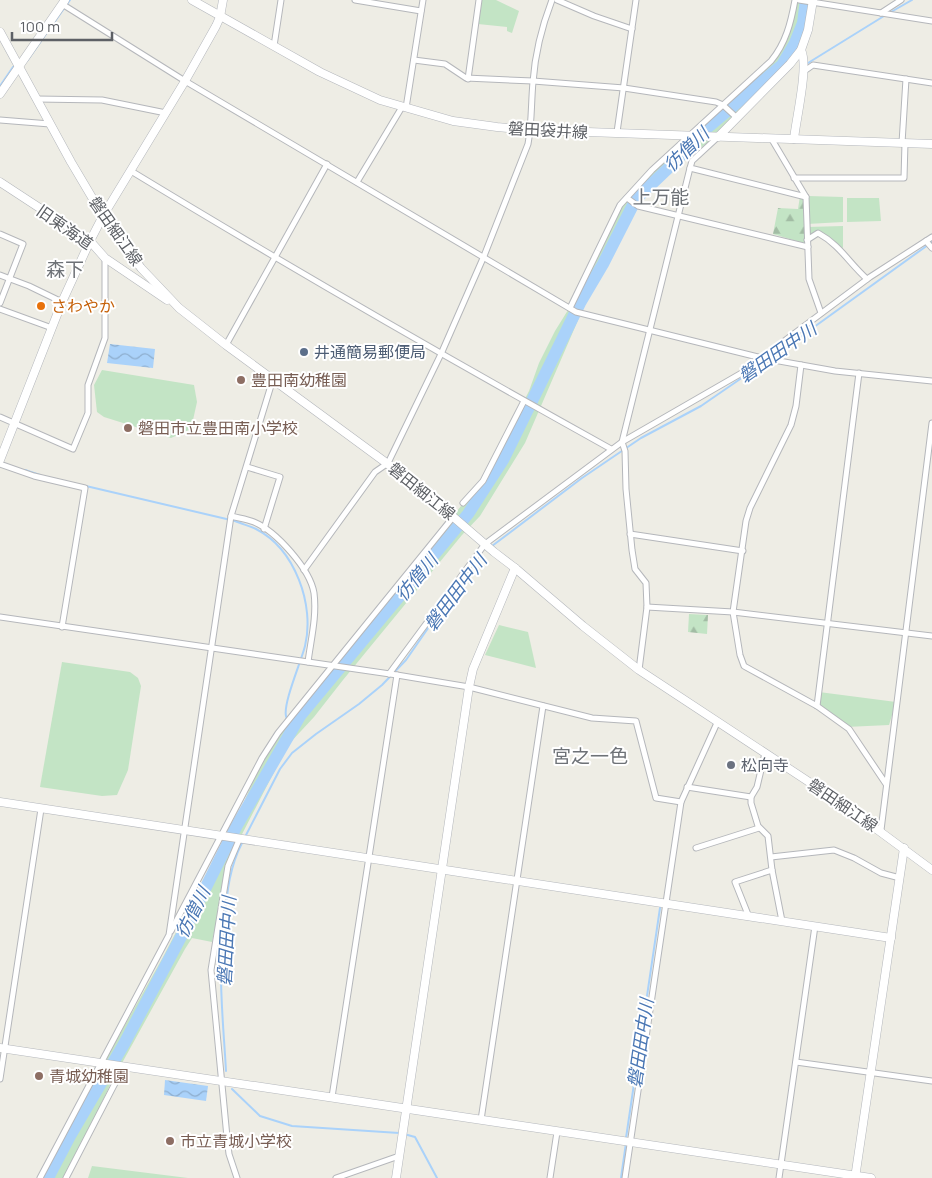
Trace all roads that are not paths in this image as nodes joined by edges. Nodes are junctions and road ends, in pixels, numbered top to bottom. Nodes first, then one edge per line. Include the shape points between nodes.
1 (192, 0) edge
2 (223, 0) edge
3 (280, 0) edge
4 (355, 0) edge
5 (423, 0) edge
6 (479, 0) edge
7 (552, 0) edge
8 (557, 0) edge
9 (636, 0) edge
10 (797, 0) edge
11 (901, 0) edge
12 (813, 1) edge
13 (63, 2) edge
14 (421, 11) junction
15 (881, 13) junction
16 (220, 17) junction
17 (932, 21) edge
18 (632, 29) junction
19 (0, 32) edge
20 (274, 46) junction
21 (800, 50) junction
22 (414, 60) junction
23 (19, 66) junction
24 (803, 72) junction
25 (468, 78) junction
26 (906, 79) junction
27 (185, 81) junction
28 (533, 81) junction
29 (932, 82) edge
30 (624, 88) junction
31 (0, 94) edge
32 (37, 99) junction
33 (723, 105) junction
34 (404, 107) junction
35 (166, 112) junction
36 (737, 118) junction
37 (0, 120) edge
38 (50, 124) junction
39 (530, 130) junction
40 (617, 132) junction
41 (690, 136) junction
42 (714, 137) junction
43 (771, 138) junction
44 (794, 139) junction
45 (903, 143) junction
46 (932, 144) edge
47 (327, 164) junction
48 (690, 168) junction
49 (131, 171) junction
50 (794, 178) junction
51 (0, 182) edge
52 (357, 182) junction
53 (806, 197) junction
54 (627, 198) junction
55 (678, 215) junction
56 (103, 216) junction
57 (0, 234) edge
58 (932, 237) edge
59 (807, 240) junction
60 (90, 241) junction
61 (926, 241) junction
62 (808, 247) junction
63 (932, 248) edge
64 (484, 256) junction
65 (105, 258) junction
66 (275, 258) junction
67 (0, 275) edge
68 (9, 279) junction
69 (868, 279) junction
70 (0, 302) edge
71 (62, 302) junction
72 (179, 308) junction
73 (570, 308) junction
74 (0, 309) edge
75 (821, 313) junction
76 (52, 328) junction
77 (650, 332) junction
78 (226, 345) junction
79 (441, 354) junction
80 (762, 358) junction
81 (801, 365) junction
82 (859, 373) junction
83 (273, 379) junction
84 (932, 381) edge
85 (524, 401) junction
86 (0, 417) edge
87 (14, 423) junction
88 (932, 423) edge
89 (622, 442) junction
90 (611, 449) junction
91 (0, 460) edge
92 (388, 463) junction
93 (0, 464) edge
94 (247, 467) junction
95 (929, 472) edge
96 (463, 504) dead end
97 (231, 516) junction
98 (454, 516) junction
99 (264, 529) junction
100 (630, 534) junction
101 (484, 544) junction
102 (742, 552) junction
103 (515, 568) junction
104 (304, 570) junction
105 (647, 607) junction
106 (733, 612) junction
107 (0, 617) edge
108 (828, 623) junction
109 (62, 627) junction
110 (905, 633) junction
111 (932, 636) edge
112 (211, 647) junction
113 (308, 662) junction
114 (334, 666) junction
115 (639, 670) junction
116 (389, 674) junction
117 (397, 675) junction
118 (469, 687) junction
119 (543, 706) junction
120 (817, 706) junction
121 (717, 723) junction
122 (765, 754) junction
123 (886, 784) junction
124 (687, 788) junction
125 (751, 797) junction
126 (0, 802) edge
127 (681, 802) junction
128 (41, 809) junction
129 (759, 828) junction
130 (184, 830) junction
131 (881, 830) junction
132 (221, 837) junction
133 (239, 840) junction
134 (696, 848) dead end
135 (904, 848) junction
136 (771, 857) junction
137 (369, 860) junction
138 (442, 870) junction
139 (772, 870) junction
140 (932, 870) edge
141 (900, 878) junction
142 (516, 882) junction
143 (665, 905) junction
144 (749, 917) junction
145 (782, 921) junction
146 (815, 926) junction
147 (169, 935) junction
148 (891, 938) junction
149 (2, 1049) edge
150 (796, 1062) junction
151 (101, 1063) junction
152 (124, 1066) junction
153 (871, 1072) junction
154 (0, 1079) edge
155 (223, 1081) junction
156 (932, 1081) edge
157 (332, 1097) junction
158 (406, 1109) junction
159 (481, 1120) junction
160 (556, 1132) junction
161 (630, 1142) junction
162 (399, 1156) junction
163 (781, 1165) junction
164 (856, 1177) edge
165 (40, 1178) edge
166 (66, 1178) edge
167 (237, 1178) edge
168 (336, 1178) edge
169 (396, 1178) edge
170 (550, 1178) edge
171 (625, 1178) edge
172 (779, 1178) edge
173 (871, 1178) edge

1 - 16 street, 磐田袋井線
2 - 16 street
3 - 20 street
4 - 14 street
5 - 14 street
6 - 25 street
7 - 28 street via 536,53
8 - 18 street
9 - 18 street
10 - 12 street
10 - 33 street via 779,52
11 - 15 street
12 - 15 street
12 - 21 street via 808,30
13 - 23 street
13 - 27 street
14 - 22 street
15 - 17 street
16 - 20 street, 磐田袋井線
16 - 27 street
18 - 30 street
19 - 23 street, 磐田細江線
20 - 34 street, 磐田袋井線 via 339,82
21 - 24 street via 804,56
21 - 36 street
22 - 25 street via 445,64
22 - 34 street
23 - 31 street
23 - 32 street, 磐田細江線
24 - 26 street via 813,65
24 - 44 street
25 - 28 street
26 - 29 street
26 - 45 street
27 - 35 street
27 - 47 street
28 - 30 street
28 - 39 street
30 - 33 street
30 - 40 street
32 - 35 street via 102,100
32 - 38 street, 磐田細江線
33 - 36 street
33 - 41 street
34 - 39 street, 磐田袋井線 via 453,121
34 - 52 street
35 - 49 street
36 - 42 street
37 - 38 street
38 - 56 street, 磐田細江線
39 - 40 street, 磐田袋井線
39 - 64 street via 528,144
40 - 41 street, 磐田袋井線
41 - 42 street, 磐田袋井線
41 - 54 street
42 - 43 street, 磐田袋井線
42 - 48 street via 692,161
43 - 44 street, 磐田袋井線
43 - 50 street
44 - 45 street, 磐田袋井線
45 - 46 street, 磐田袋井線
45 - 50 street via 904,178
47 - 52 street
47 - 66 street
48 - 53 street
48 - 55 street
49 - 56 street
49 - 66 street
50 - 53 street
51 - 60 street, 旧東海道
52 - 64 street
53 - 59 street
54 - 55 street via 638,206
54 - 73 street via 620,205
55 - 62 street
55 - 77 street
56 - 60 street
56 - 72 street, 磐田細江線 via 141,268
57 - 68 street via 23,244
58 - 61 street
59 - 62 street
59 - 69 street via 818,233 831,240
60 - 65 street, 旧東海道
60 - 71 street
61 - 63 street
61 - 69 street
62 - 75 street via 809,279
64 - 73 street
64 - 79 street
65 - 72 street, 旧東海道
65 - 87 street via 105,338 88,386 88,413 73,449
66 - 78 street
66 - 79 street
67 - 68 street
68 - 70 street
68 - 71 street
69 - 75 street
71 - 76 street
72 - 78 street, 磐田細江線
73 - 77 street
74 - 76 street
75 - 80 street
76 - 87 street
77 - 80 street
77 - 89 street
78 - 83 street, 磐田細江線
79 - 85 street
79 - 92 street
80 - 81 street
80 - 89 street
81 - 82 street
81 - 102 street via 791,425 750,508
82 - 84 street
82 - 108 street
83 - 92 street, 磐田細江線
83 - 94 street
85 - 90 street
85 - 96 street via 483,481
86 - 87 street
87 - 91 street
88 - 95 street
89 - 90 street
89 - 100 street
90 - 101 street
92 - 98 street, 磐田細江線
92 - 104 street via 375,472
93 - 109 street via 85,488
94 - 97 street
94 - 99 street via 280,477
95 - 110 street
97 - 99 street via 254,522
97 - 112 street
98 - 101 street, 磐田細江線
98 - 114 street
99 - 104 street via 280,540
100 - 102 street
100 - 105 street via 635,569 646,583
101 - 103 street, 磐田細江線
101 - 116 street
102 - 106 street
103 - 115 street, 磐田細江線
103 - 118 street via 473,669
104 - 113 street via 314,591 315,616
105 - 106 street
105 - 115 street
106 - 108 street
106 - 120 street via 744,666
107 - 109 street
108 - 110 street
108 - 120 street
109 - 112 street
110 - 111 street
110 - 123 street
112 - 113 street
112 - 130 street
113 - 114 street
114 - 116 street
114 - 132 street via 262,758
115 - 121 street, 磐田細江線
116 - 117 street
117 - 118 street
117 - 137 street
118 - 119 street
118 - 138 street
119 - 127 street via 592,718 636,721 656,798
119 - 142 street
120 - 123 street via 849,729
121 - 122 street, 磐田細江線
121 - 124 street
122 - 125 street via 757,787
122 - 131 street, 磐田細江線
123 - 131 street
124 - 125 street
124 - 127 street
125 - 129 street
126 - 128 street
127 - 143 street
128 - 130 street
128 - 149 street
129 - 134 street
129 - 136 street via 768,836
130 - 132 street
130 - 147 street
131 - 135 street, 磐田細江線
132 - 133 street
132 - 147 street
133 - 137 street
133 - 155 street via 228,866 211,970
135 - 140 street, 磐田細江線
135 - 141 street
136 - 139 street
136 - 141 street via 834,850 881,873
137 - 138 street
137 - 157 street
138 - 142 street
138 - 158 street
139 - 144 street via 735,882
139 - 145 street
141 - 148 street
142 - 143 street
142 - 159 street
143 - 144 street
143 - 161 street
144 - 145 street
145 - 146 street
146 - 148 street
146 - 150 street
147 - 151 street
148 - 153 street
149 - 151 street
149 - 154 street
150 - 153 street
150 - 163 street
151 - 152 street
151 - 165 street
152 - 155 street
152 - 166 street
153 - 156 street
153 - 164 street
155 - 157 street
155 - 167 street via 227,1138
157 - 158 street
158 - 159 street
158 - 162 street
159 - 160 street
160 - 161 street
160 - 170 street
161 - 163 street
161 - 171 street
162 - 168 street
162 - 169 street
163 - 164 street
163 - 172 street
164 - 173 street

